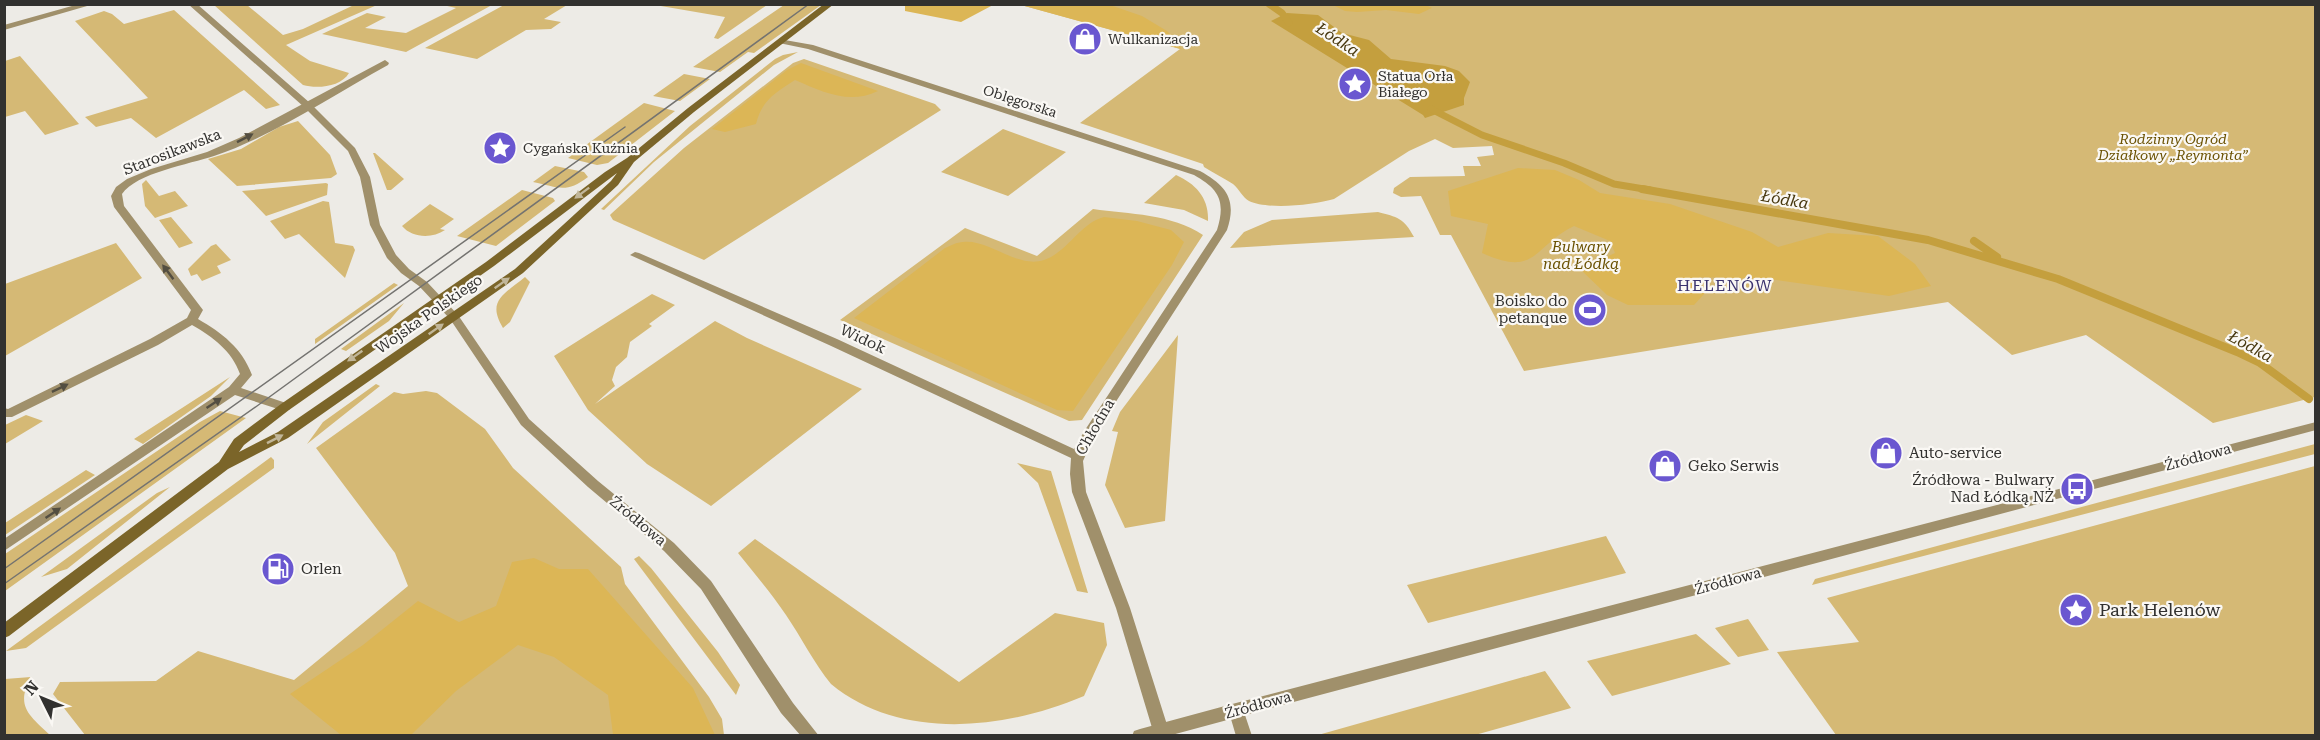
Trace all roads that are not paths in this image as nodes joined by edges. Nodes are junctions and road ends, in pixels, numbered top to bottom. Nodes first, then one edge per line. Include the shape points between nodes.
1 (90, 4) edge
2 (192, 4) edge
3 (831, 4) edge
4 (4, 28) edge
5 (782, 41) junction
6 (385, 63) dead end
7 (307, 105) junction
8 (630, 160) junction
9 (1228, 214) joint
10 (635, 255) dead end
11 (438, 299) junction
12 (454, 316) junction
13 (192, 320) junction
14 (233, 390) junction
15 (285, 407) junction
16 (6, 413) edge
17 (2316, 426) edge
18 (1077, 455) junction
19 (223, 466) junction
20 (4, 546) edge
21 (4, 632) edge
22 (1236, 710) junction
23 (1161, 731) junction
24 (811, 735) edge
25 (1140, 735) edge
26 (1244, 735) edge

1 - 4 street
2 - 7 street, Źródłowa
3 - 5 main road, Wojska Polskiego
5 - 8 main road, Wojska Polskiego
5 - 9 street, Oblęgorska via 1197,173 1215,184
6 - 7 street, Starosikawska
7 - 11 street, Źródłowa via 352,150 365,177 382,242 405,271
13 -> 7 street, Starosikawska via 196,310 119,207 117,193 132,180 222,149
8 -> 11 main road, Wojska Polskiego
12 -> 8 main road, Wojska Polskiego via 530,262 615,183
9 - 18 street, Chłodna via 1222,230
10 - 18 street, Widok
11 - 12 street, Źródłowa
11 -> 15 main road, Wojska Polskiego
19 -> 12 main road, Wojska Polskiego via 284,435
12 - 24 street, Źródłowa via 525,422 669,547 706,585 787,708
13 - 14 street via 222,337 244,366 246,375
16 -> 13 street
14 - 15 street
20 -> 14 street
15 - 19 main road, Wojska Polskiego via 239,442
17 - 22 street, Źródłowa
18 - 23 street, Chłodna via 1079,492 1123,608
19 - 21 main road, Wojska Polskiego
22 - 23 street, Źródłowa
22 - 26 street
23 - 25 street, Źródłowa

